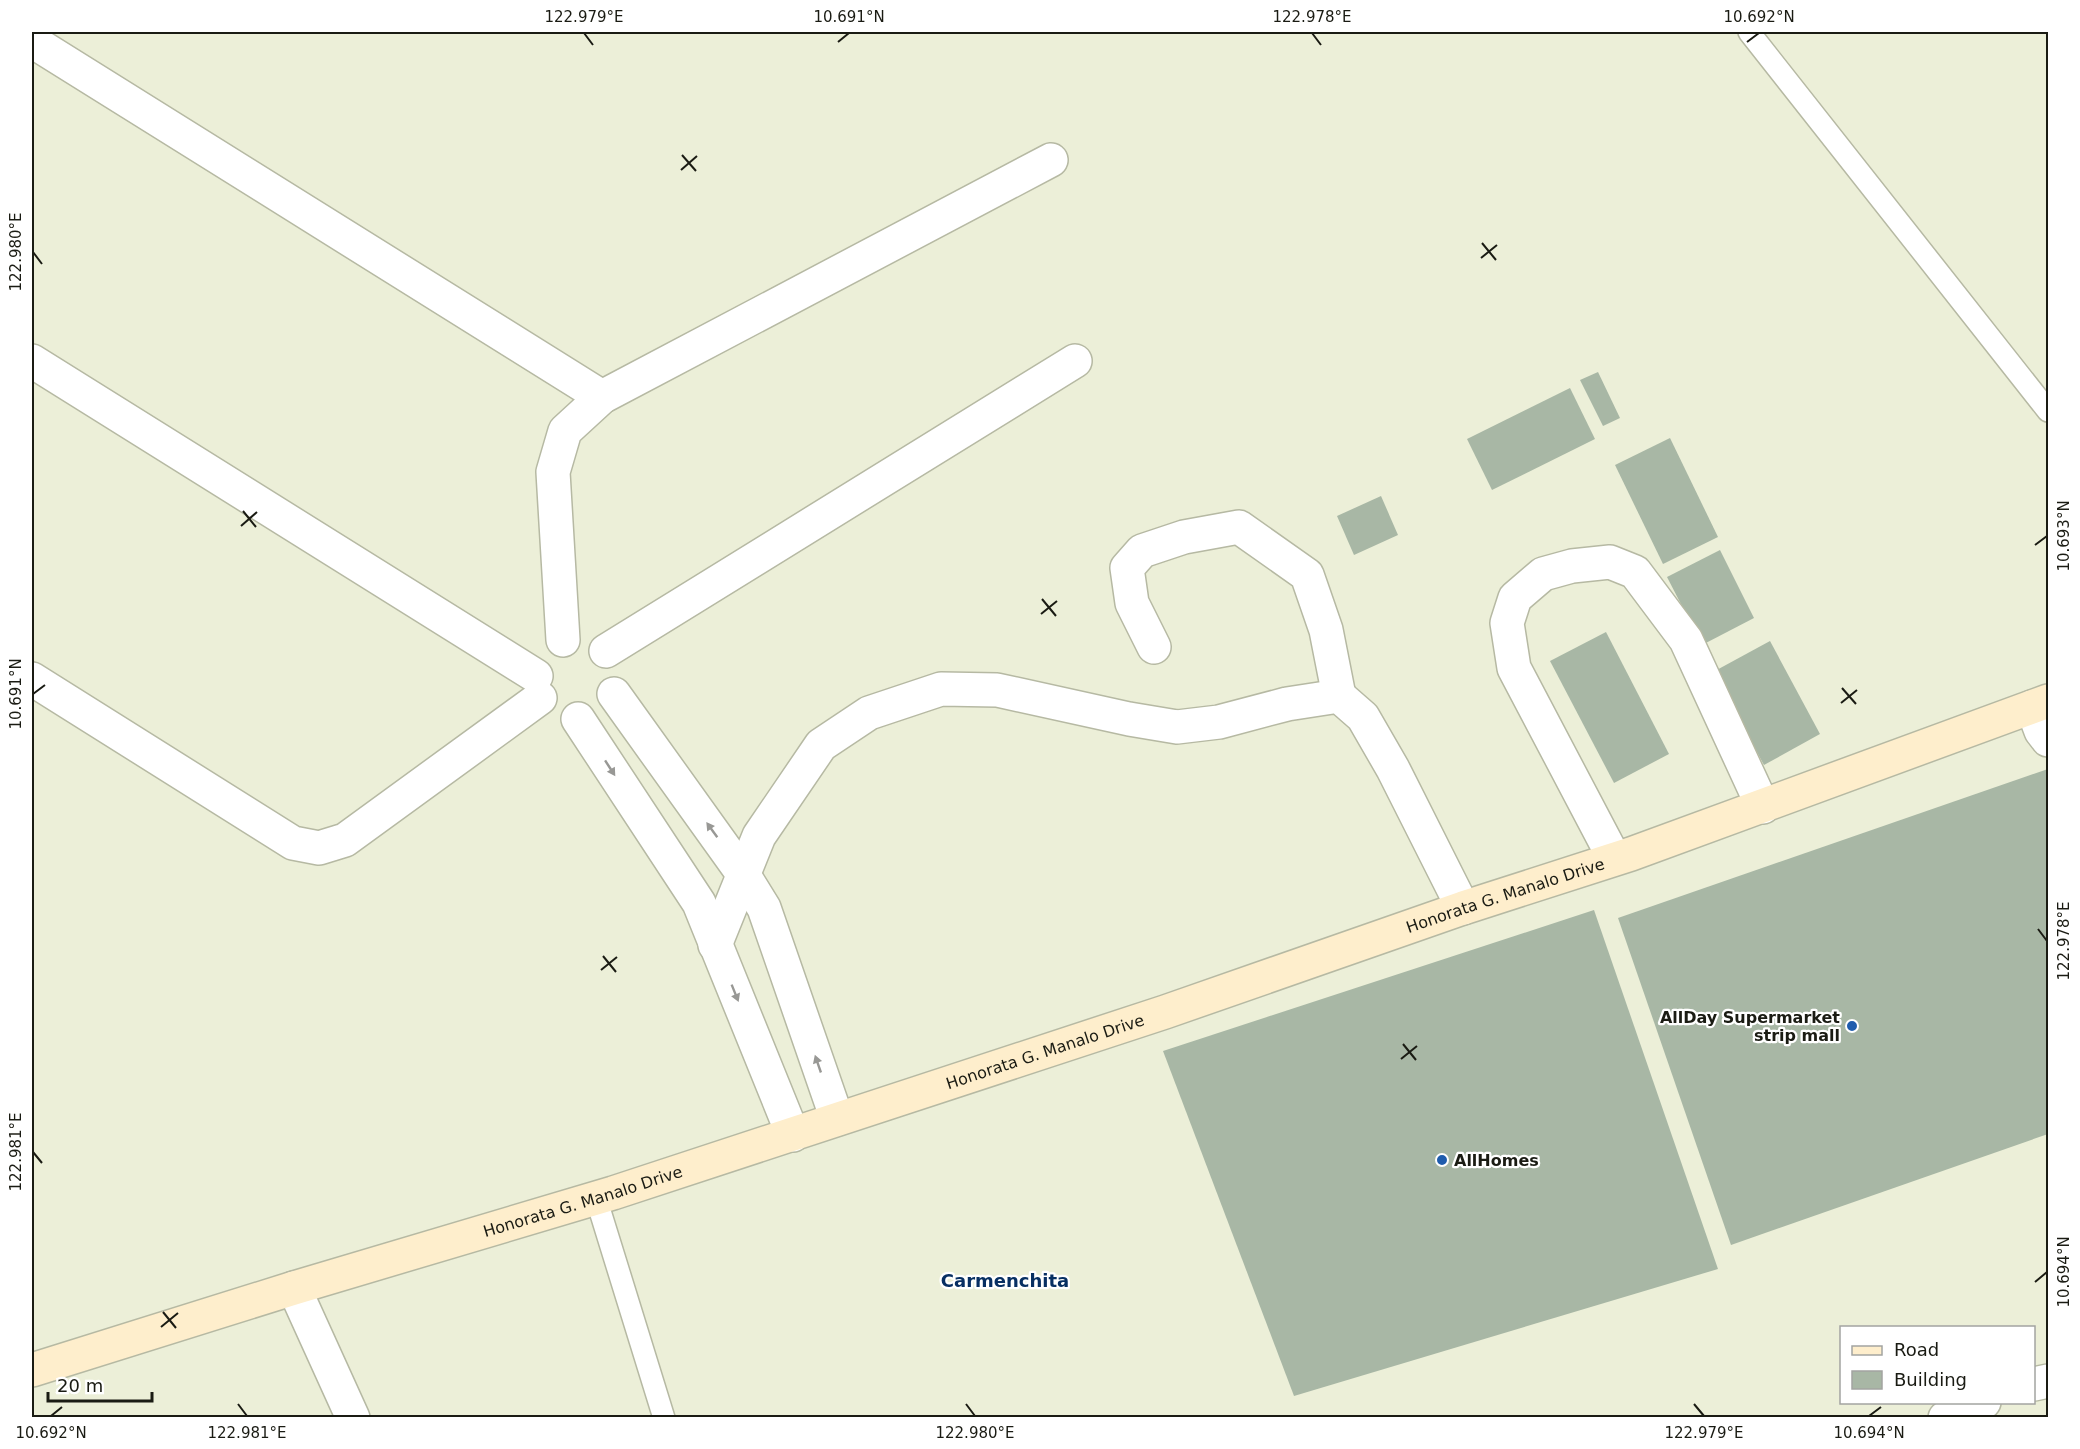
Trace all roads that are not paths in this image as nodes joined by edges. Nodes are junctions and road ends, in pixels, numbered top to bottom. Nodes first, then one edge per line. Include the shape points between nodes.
1 (1749, 32) edge
2 (32, 42) edge
3 (1051, 160) dead end
4 (32, 361) edge
5 (1075, 362) dead end
6 (602, 397) junction
7 (2049, 411) edge
8 (563, 640) junction
9 (1154, 647) dead end
10 (606, 651) junction
11 (32, 679) edge
12 (538, 687) junction
13 (614, 694) junction
14 (1339, 696) junction
15 (2040, 704) edge
16 (578, 719) junction
17 (2049, 740) edge
18 (1763, 807) junction
19 (1614, 858) junction
20 (743, 874) junction
21 (1463, 909) junction
22 (715, 945) junction
23 (837, 1119) junction
24 (793, 1135) junction
25 (596, 1198) junction
26 (294, 1288) junction
27 (32, 1370) edge
28 (1979, 1404) edge
29 (353, 1418) edge
30 (664, 1418) edge
31 (1945, 1418) edge

1 - 7 lane
2 - 6 street
3 - 6 street
4 - 12 street
5 - 10 street
6 - 8 street via 565,431 553,472
8 - 10 street via 586,640
8 - 12 street via 544,654
9 - 14 street via 1132,603 1127,568 1142,551 1184,537 1239,527 1307,575 1326,630
10 - 13 street via 616,671
11 - 12 street via 293,843 319,848 345,840
12 - 16 street via 556,715
13 - 16 street via 600,712
20 -> 13 street
14 - 20 street via 1177,727 997,690 941,689 869,713 821,746 759,836
14 - 21 street via 1363,717
15 - 17 street via 2041,731
15 - 18 street, Honorata G. Manalo Drive
16 -> 22 street via 699,903
18 - 19 street, Honorata G. Manalo Drive
18 - 19 street via 1686,640 1635,573 1610,562 1543,574 1515,598 1507,623 1514,668
19 - 21 street, Honorata G. Manalo Drive
20 - 22 street
23 -> 20 street via 764,908
21 - 23 street, Honorata G. Manalo Drive
22 -> 24 street
23 - 24 street, Honorata G. Manalo Drive
24 - 25 street, Honorata G. Manalo Drive
25 - 26 street, Honorata G. Manalo Drive
25 - 30 lane
26 - 27 street, Honorata G. Manalo Drive
26 - 29 street
28 - 31 street

